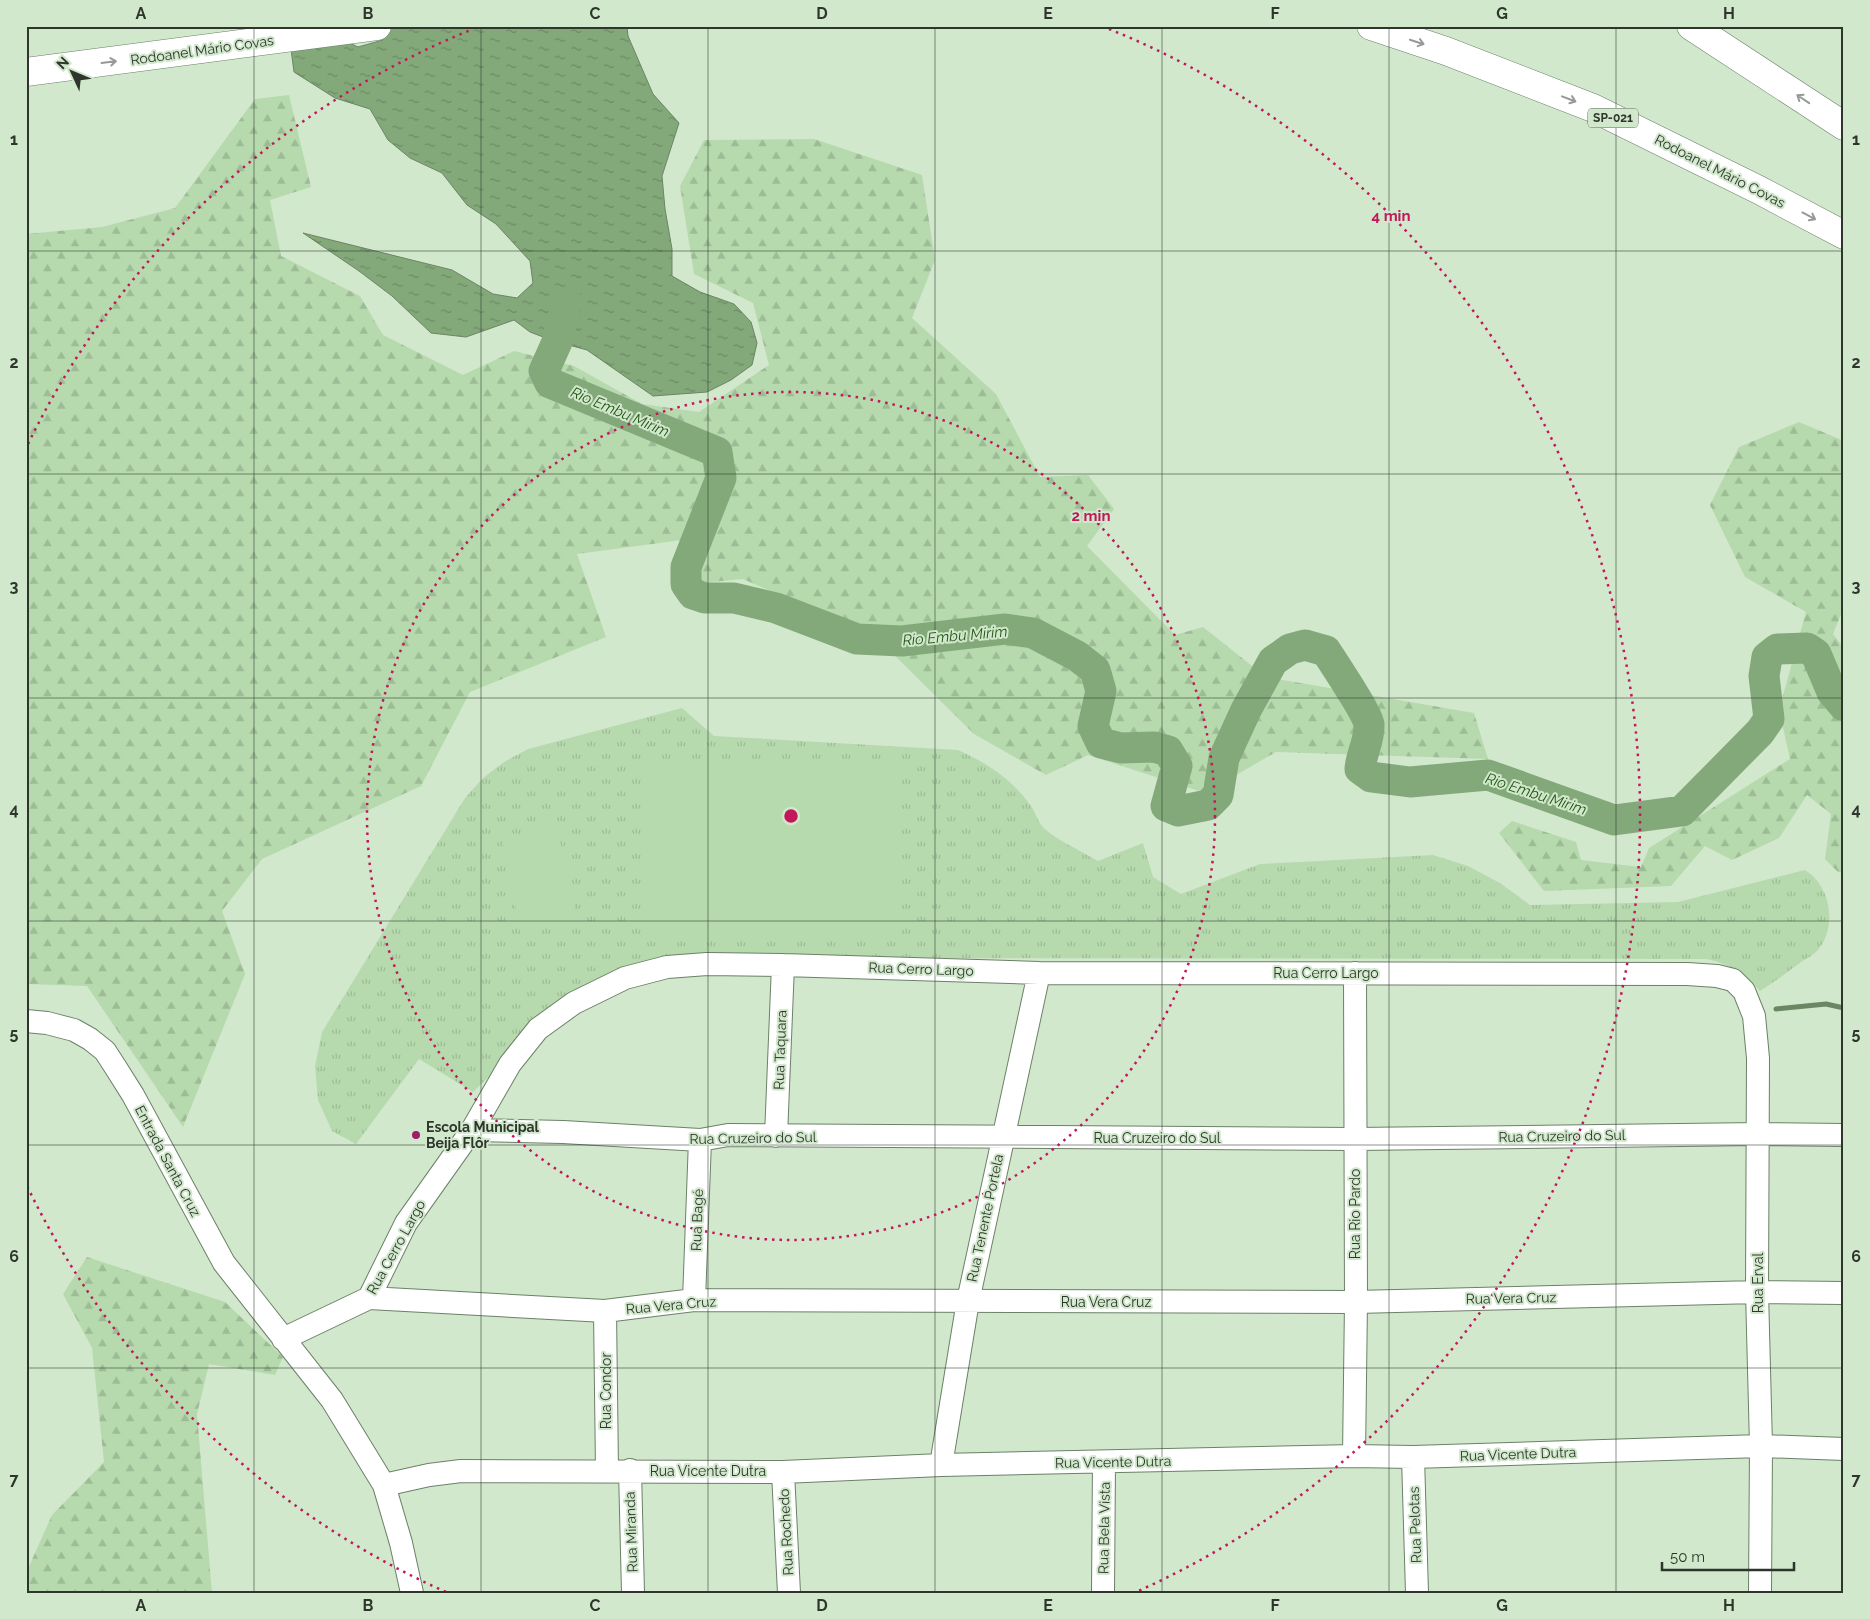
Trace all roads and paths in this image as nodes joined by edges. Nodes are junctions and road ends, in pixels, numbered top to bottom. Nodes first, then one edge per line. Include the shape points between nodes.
1 (377, 26) edge
2 (1371, 26) edge
3 (1691, 26) edge
4 (26, 72) edge
5 (1844, 126) edge
6 (1844, 235) edge
7 (783, 965) junction
8 (1038, 973) junction
9 (1355, 973) junction
10 (1733, 980) joint
11 (26, 1021) edge
12 (472, 1130) junction
13 (1758, 1134) junction
14 (1844, 1135) edge
15 (776, 1136) junction
16 (1002, 1138) junction
17 (1355, 1139) junction
18 (700, 1140) junction
19 (1757, 1292) junction
20 (1844, 1293) edge
21 (369, 1298) junction
22 (694, 1300) junction
23 (968, 1302) junction
24 (1356, 1302) junction
25 (605, 1311) junction
26 (284, 1339) junction
27 (1760, 1446) junction
28 (1844, 1449) edge
29 (1354, 1456) junction
30 (1413, 1457) junction
31 (1104, 1462) junction
32 (941, 1465) junction
33 (630, 1470) junction
34 (606, 1471) junction
35 (783, 1472) junction
36 (384, 1486) junction
37 (412, 1593) edge
38 (633, 1593) edge
39 (789, 1593) edge
40 (1103, 1593) edge
41 (1417, 1593) edge
42 (1760, 1593) edge

4 -> 1 highway, Rodoanel Mário Covas
2 -> 6 highway, Rodoanel Mário Covas / SP-021 via 1446,51 1592,108
5 -> 3 highway
7 - 8 street, Rua Cerro Largo
7 - 12 street, Rua Cerro Largo via 707,964 666,968 625,978 574,1003 538,1029 510,1064
7 - 15 street, Rua Taquara
8 - 9 street, Rua Cerro Largo
8 - 16 street, Rua Tenente Portela
9 - 10 street, Rua Cerro Largo via 1687,974
9 - 17 street, Rua Rio Pardo
10 - 13 street, Rua Erval via 1744,991 1754,1016 1758,1058
11 - 26 street, Entrada Santa Cruz via 74,1030 105,1051 134,1095 224,1263
12 - 18 street, Rua Cruzeiro do Sul
12 - 21 street, Rua Cerro Largo via 406,1223
13 - 14 street, Rua Cruzeiro do Sul
13 - 17 street, Rua Cruzeiro do Sul
13 - 19 street, Rua Erval
15 - 16 street, Rua Cruzeiro do Sul
15 - 18 street, Rua Cruzeiro do Sul via 728,1135
16 - 17 street, Rua Cruzeiro do Sul
16 - 23 street, Rua Tenente Portela
17 - 24 street, Rua Rio Pardo
18 - 22 street, Rua Bagé
19 - 20 street, Rua Vera Cruz
19 - 24 street, Rua Vera Cruz
19 - 27 street, Rua Erval
21 - 25 street, Rua Vera Cruz
21 - 26 street, Rua Cerro Largo
22 - 23 street, Rua Vera Cruz
22 - 25 street, Rua Vera Cruz
23 - 24 street, Rua Vera Cruz
23 - 32 street, Rua Tenente Portela
24 - 29 street, Rua Rio Pardo
25 - 34 street, Rua Condor
26 - 36 street, Entrada Santa Cruz via 332,1400
27 - 28 street, Rua Vicente Dutra
27 - 30 street, Rua Vicente Dutra
27 - 42 street, Rua Erval
29 - 30 street, Rua Vicente Dutra
29 - 31 street, Rua Vicente Dutra
30 - 41 street, Rua Pelotas
31 - 32 street, Rua Vicente Dutra
31 - 40 street, Rua Bela Vista
32 - 35 street, Rua Vicente Dutra
33 - 34 street, Rua Vicente Dutra
33 - 35 street, Rua Vicente Dutra
33 - 38 street, Rua Miranda
34 - 36 street, Rua Vicente Dutra via 461,1471
35 - 39 street, Rua Rochedo
36 - 37 street, Entrada Santa Cruz

